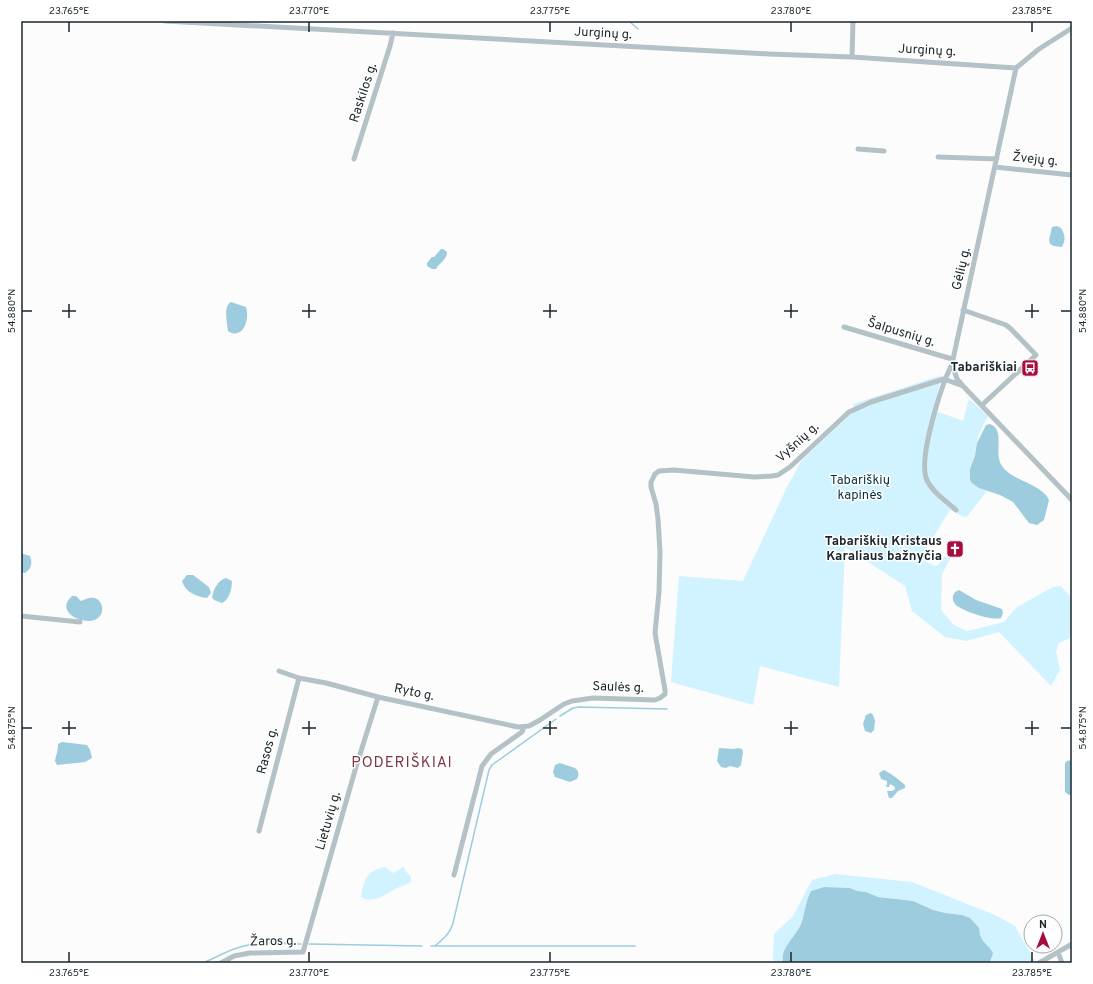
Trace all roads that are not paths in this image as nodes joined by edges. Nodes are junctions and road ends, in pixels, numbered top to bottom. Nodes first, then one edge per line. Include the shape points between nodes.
1 (165, 21) edge
2 (853, 21) edge
3 (1072, 28) edge
4 (393, 33) junction
5 (852, 58) junction
6 (1016, 68) junction
7 (858, 149) dead end
8 (884, 151) dead end
9 (938, 157) dead end
10 (354, 159) dead end
11 (997, 159) junction
12 (995, 167) junction
13 (1072, 176) edge
14 (964, 310) junction
15 (844, 327) dead end
16 (952, 362) junction
17 (944, 379) junction
18 (963, 386) junction
19 (982, 405) junction
20 (655, 474) joint
21 (1072, 500) edge
22 (956, 510) dead end
23 (21, 616) edge
24 (80, 622) dead end
25 (279, 671) dead end
26 (299, 678) junction
27 (378, 697) junction
28 (524, 727) junction
29 (259, 830) dead end
30 (454, 875) dead end
31 (1072, 944) edge
32 (1063, 949) edge
33 (303, 952) joint
34 (1054, 954) edge
35 (221, 963) edge
36 (1038, 963) edge

1 - 4 street, Jurginų g.
2 - 5 street
3 - 6 street
4 - 5 street, Jurginų g.
4 - 10 street, Raskilos g.
5 - 6 street, Jurginų g.
6 - 11 street, Gėlių g.
7 - 8 street
9 - 11 street, Žvejų g.
11 - 12 street, Gėlių g.
12 - 13 street, Žvejų g.
12 - 14 street, Gėlių g.
14 - 16 street, Gėlių g.
14 - 19 street via 1006,325 1036,355
15 - 16 street, Šalpusnių g.
16 - 17 street, Gėlių g.
16 - 18 street via 957,379
17 - 18 street
17 - 20 street, Vyšnių g. via 877,400 849,412 778,475 754,477 674,470
17 - 22 street, Gėlių g. via 927,441 925,472 931,486
18 - 19 street
19 - 21 street
20 - 28 street, Saulės g. via 652,477 651,488 657,511 660,552 655,633 665,684 664,694 655,700 572,700
23 - 24 street
25 - 26 street, Ryto g.
26 - 27 street, Ryto g.
26 - 29 street, Rasos g.
27 - 28 street, Ryto g.
27 - 33 street, Lietuvių g.
28 - 30 street, Saulės g. via 522,732 491,754 482,766
31 - 32 street
33 - 35 street, Žaros g. via 246,953
34 - 36 street

